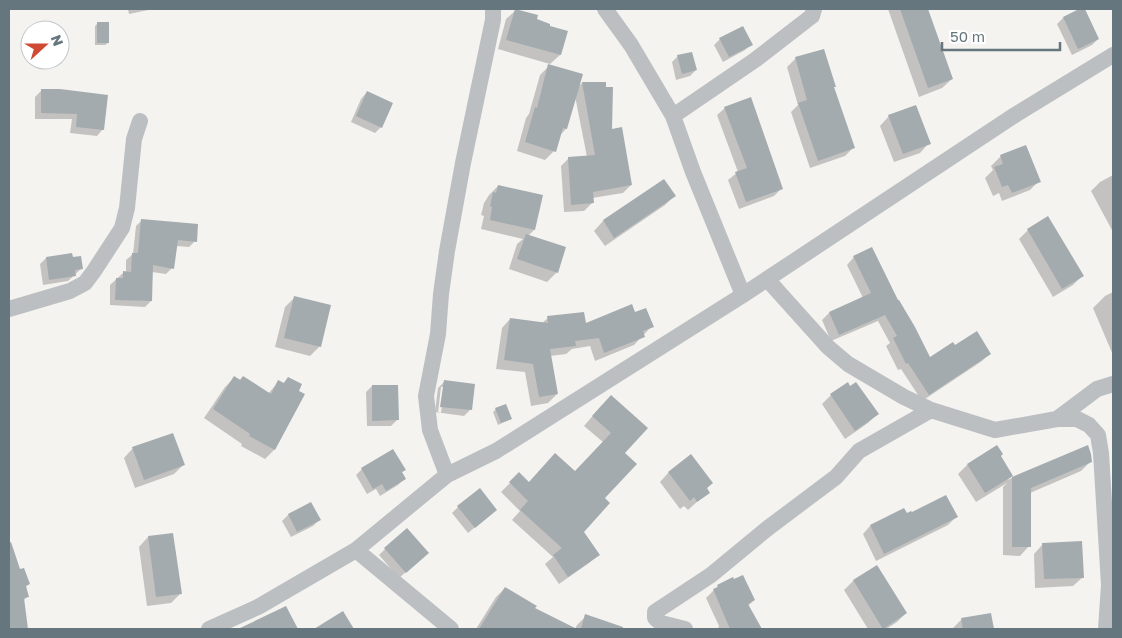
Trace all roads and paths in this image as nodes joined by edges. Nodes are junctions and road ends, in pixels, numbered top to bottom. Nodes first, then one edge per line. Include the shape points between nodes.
1 (493, 9) edge
2 (605, 9) edge
3 (814, 9) edge
4 (1113, 54) edge
5 (673, 116) junction
6 (140, 121) dead end
7 (767, 279) junction
8 (743, 295) junction
9 (9, 309) edge
10 (1113, 384) edge
11 (931, 410) junction
12 (1057, 419) junction
13 (447, 475) junction
14 (356, 550) junction
15 (209, 629) edge
16 (451, 629) edge
17 (685, 629) edge
18 (1106, 629) edge

1 - 13 street via 447,251 438,334 426,396 430,430
2 - 5 street via 631,45
3 - 5 street via 812,16 762,55
4 - 7 street
5 - 8 street
6 - 9 street via 134,139 128,208 122,228 94,271 85,283 70,291
7 - 8 street
7 - 11 street via 822,341 848,364
8 - 13 street via 496,451
10 - 12 street via 1096,389
11 - 12 street via 995,430
11 - 17 street via 859,451 836,477 711,575 656,612 655,618 661,623
12 - 18 street via 1077,419 1098,435 1109,585
13 - 14 street
14 - 15 street via 258,606
14 - 16 street

